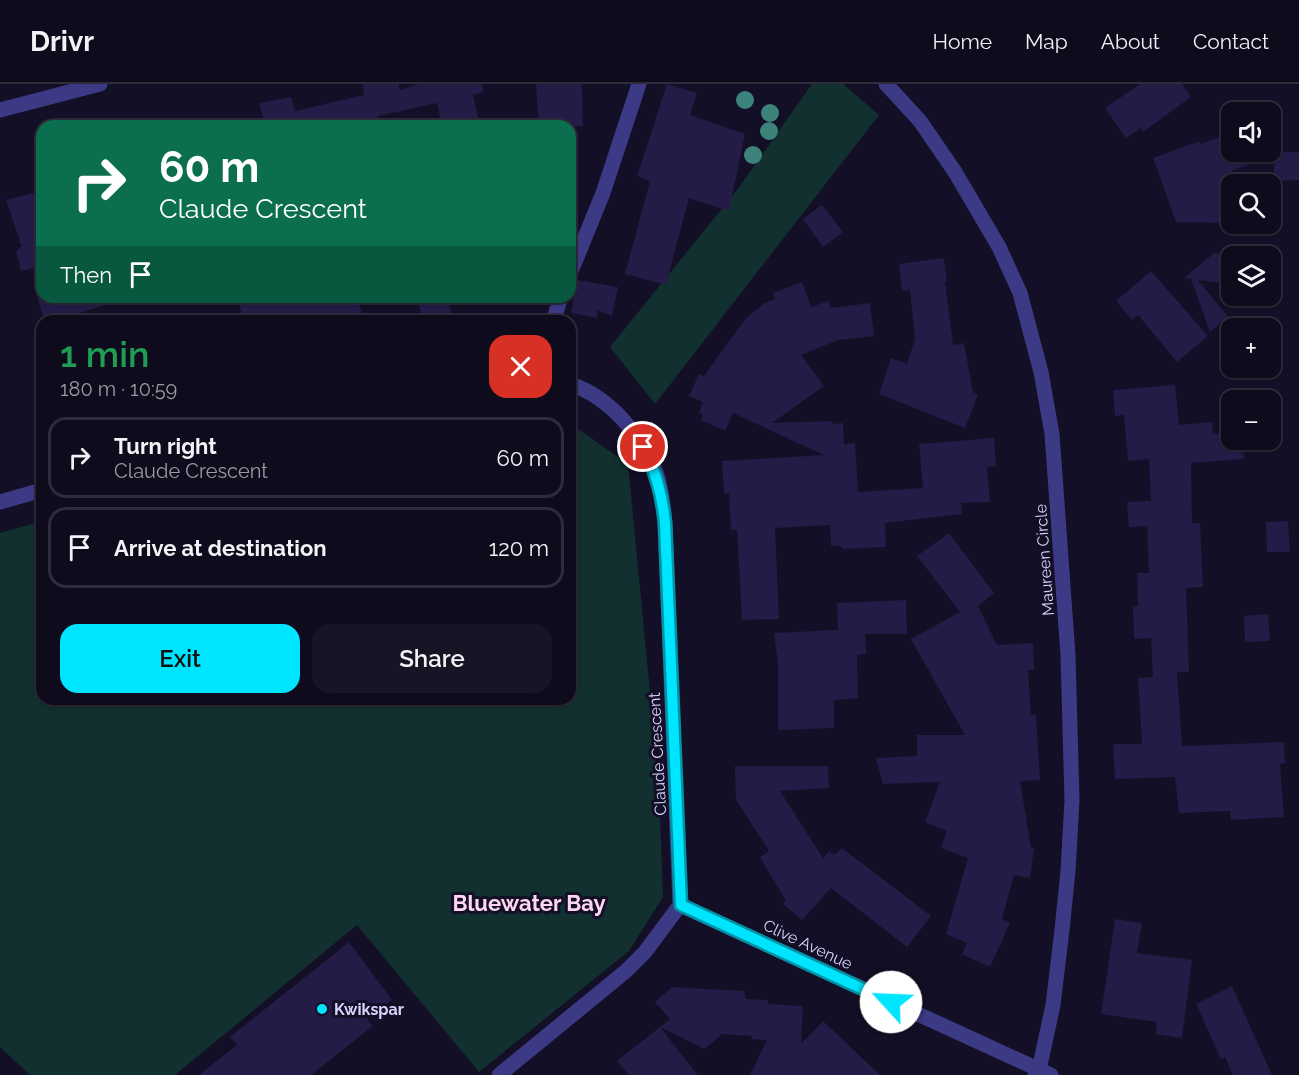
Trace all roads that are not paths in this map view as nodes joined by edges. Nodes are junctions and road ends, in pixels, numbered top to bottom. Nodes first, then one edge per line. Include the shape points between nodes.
1 (100, 84) edge
2 (639, 84) edge
3 (886, 84) edge
4 (0, 111) edge
5 (576, 259) edge
6 (576, 386) edge
7 (36, 492) edge
8 (0, 501) edge
9 (681, 905) junction
10 (1042, 1073) edge
11 (499, 1075) edge

1 - 4 street
2 - 5 street
3 - 10 street, Maureen Circle via 920,121 999,247 1020,293 1052,434 1068,655 1072,800 1062,930
6 - 9 street, Claude Crescent via 627,423 656,472 662,498
7 - 8 street
9 - 10 street, Clive Avenue
9 - 11 street via 626,971

